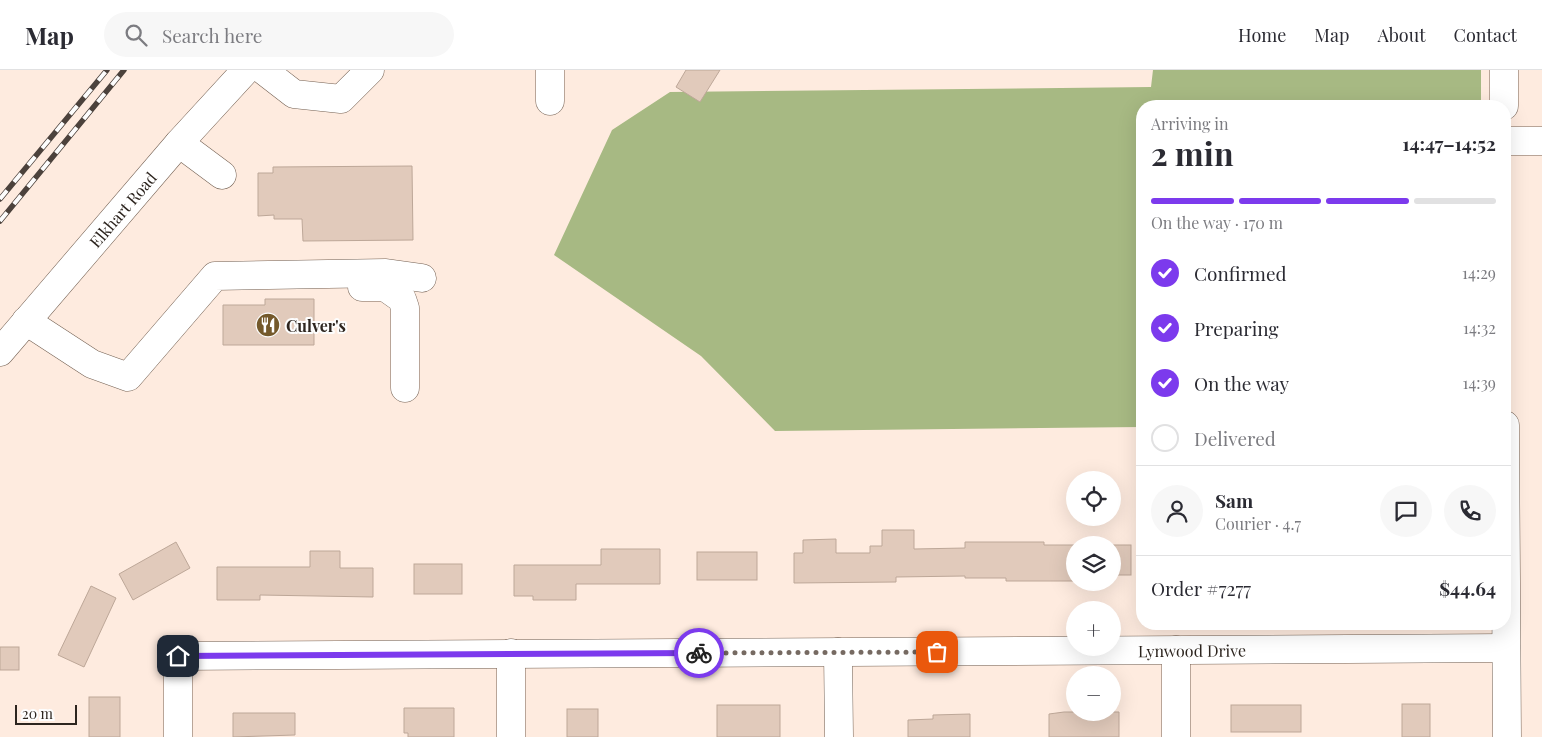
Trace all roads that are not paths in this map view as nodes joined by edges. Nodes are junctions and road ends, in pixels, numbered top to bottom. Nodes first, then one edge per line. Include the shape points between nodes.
1 (246, 70) edge
2 (263, 70) edge
3 (370, 70) edge
4 (550, 70) edge
5 (1504, 70) edge
6 (1504, 100) edge
7 (550, 101) dead end
8 (1511, 141) edge
9 (1542, 141) edge
10 (179, 143) junction
11 (222, 175) dead end
12 (422, 278) dead end
13 (202, 288) junction
14 (26, 321) junction
15 (0, 352) edge
16 (405, 388) dead end
17 (1506, 630) edge
18 (1506, 648) junction
19 (1176, 650) junction
20 (838, 652) junction
21 (511, 653) junction
22 (178, 737) edge
23 (511, 737) edge
24 (839, 737) edge
25 (1176, 737) edge
26 (1507, 737) edge

1 - 10 main road, Elkhart Road
2 - 3 main road via 294,94 342,99
4 - 7 main road
5 - 6 main road
8 - 9 main road
10 - 11 main road
10 - 14 main road, Elkhart Road
12 - 13 main road via 386,273 215,276
13 - 14 main road via 128,377 92,364
13 - 16 main road via 385,287 402,298 404,308
14 - 15 main road, Elkhart Road
17 - 18 main road
18 - 19 main road, Lynwood Drive
18 - 26 main road
19 - 20 main road, Lynwood Drive
19 - 25 main road
20 - 21 main road, Lynwood Drive
20 - 24 main road
21 - 22 main road, Lynwood Drive via 178,656
21 - 23 main road

